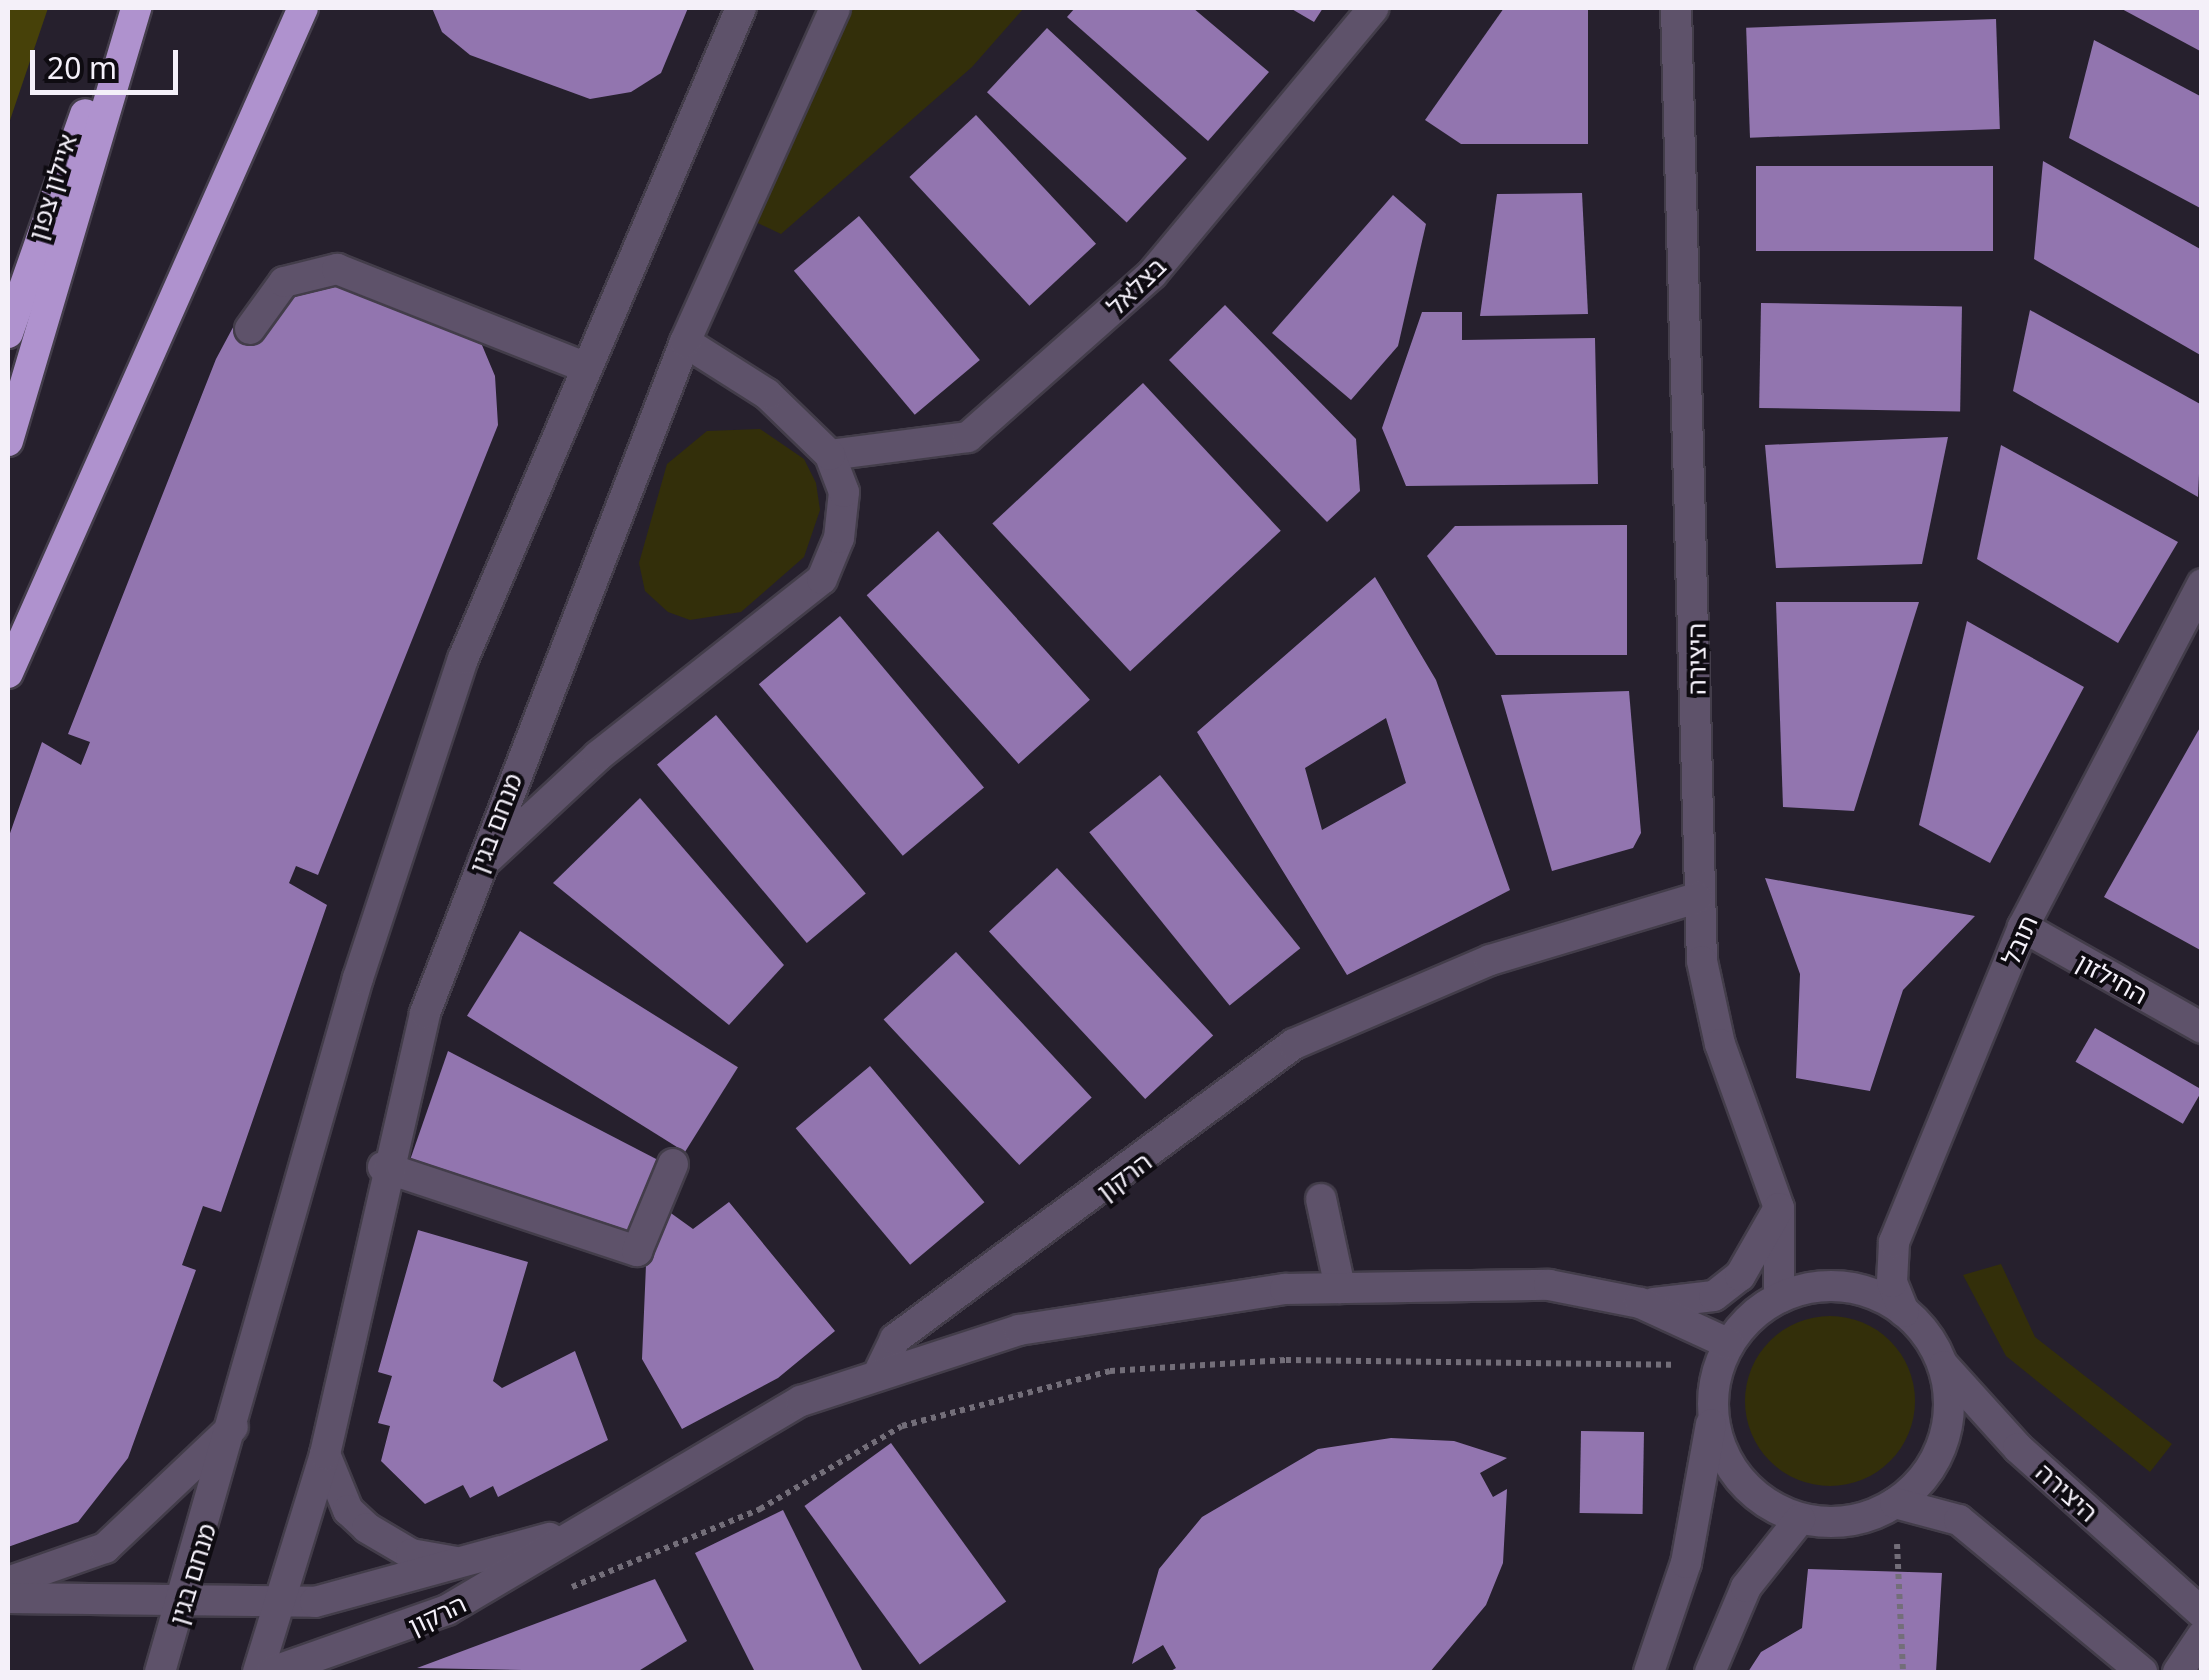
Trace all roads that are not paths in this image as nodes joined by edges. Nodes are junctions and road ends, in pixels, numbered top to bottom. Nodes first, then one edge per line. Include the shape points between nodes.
1 (122, 8) edge
2 (136, 8) edge
3 (303, 8) edge
4 (741, 8) edge
5 (835, 8) edge
6 (1374, 8) edge
7 (1676, 8) edge
8 (250, 328) dead end
9 (8, 333) edge
10 (685, 342) junction
11 (584, 367) junction
12 (8, 441) edge
13 (830, 455) junction
14 (2202, 584) edge
15 (8, 672) edge
16 (477, 868) junction
17 (1698, 898) junction
18 (2023, 928) junction
19 (2202, 1028) edge
20 (673, 1164) dead end
21 (384, 1167) junction
22 (1321, 1199) dead end
23 (1779, 1208) junction
24 (1340, 1288) junction
25 (1780, 1298) junction
26 (1640, 1303) junction
27 (1904, 1312) junction
28 (1719, 1338) junction
29 (1942, 1364) junction
30 (881, 1368) junction
31 (1712, 1411) junction
32 (236, 1424) junction
33 (325, 1454) junction
34 (1895, 1504) junction
35 (1800, 1519) junction
36 (590, 1526) junction
37 (464, 1564) junction
38 (8, 1582) edge
39 (8, 1598) edge
40 (186, 1600) junction
41 (282, 1602) junction
42 (2202, 1613) edge
43 (2202, 1636) edge
44 (160, 1672) edge
45 (258, 1672) edge
46 (272, 1672) edge
47 (1649, 1672) edge
48 (1710, 1672) edge
49 (2142, 1672) edge
50 (2178, 1672) edge

1 - 9 highway
2 - 12 highway, איילון צפון
3 - 15 highway
4 - 11 street, מנחם בגין
5 - 10 street, מנחם בגין
6 - 13 street, בצלאל via 1152,274 968,437
7 - 17 street, היצירה
8 - 11 street via 284,282 337,269
10 - 13 street via 767,394
10 - 16 street, מנחם בגין
11 - 32 street, מנחם בגין via 463,659 364,959
13 - 16 street via 844,492 840,538 822,579 598,756
14 - 18 street, תובל
16 - 21 street, מנחם בגין
17 - 23 street, היצירה via 1720,1044
17 - 30 street, הרקון via 1490,960 1294,1044 895,1339
18 - 19 street, החילזון
18 - 27 street, תובל via 1894,1242 1892,1282
20 - 21 street via 637,1251
21 - 33 street, מנחם בגין
22 - 24 street
23 - 25 street, היצירה
23 - 26 street via 1740,1276 1714,1296
24 - 26 street via 1549,1286
24 - 30 street via 1159,1302
25 - 27 street via 1844,1287
25 - 28 street
26 - 28 street
27 - 29 street
28 - 31 street
29 - 34 street via 1946,1430 1934,1462
29 - 42 street, היצירה via 2018,1448
30 - 36 street, הרקון via 763,1421
31 - 35 street via 1739,1480
31 - 47 street via 1696,1522
32 - 38 street via 104,1548
32 - 40 street, מנחם בגין
33 - 37 street via 348,1510 377,1536 412,1554
33 - 41 street, מנחם בגין
34 - 35 street via 1838,1522
34 - 49 street via 1972,1528
35 - 48 street via 1746,1587
36 - 37 street, הרקון
36 - 46 street, הרקון via 447,1610
37 - 41 street, הרקון via 361,1593
39 - 40 street, הרקון
40 - 41 street, הרקון
40 - 44 street, מנחם בגין
41 - 45 street, מנחם בגין
43 - 50 street

